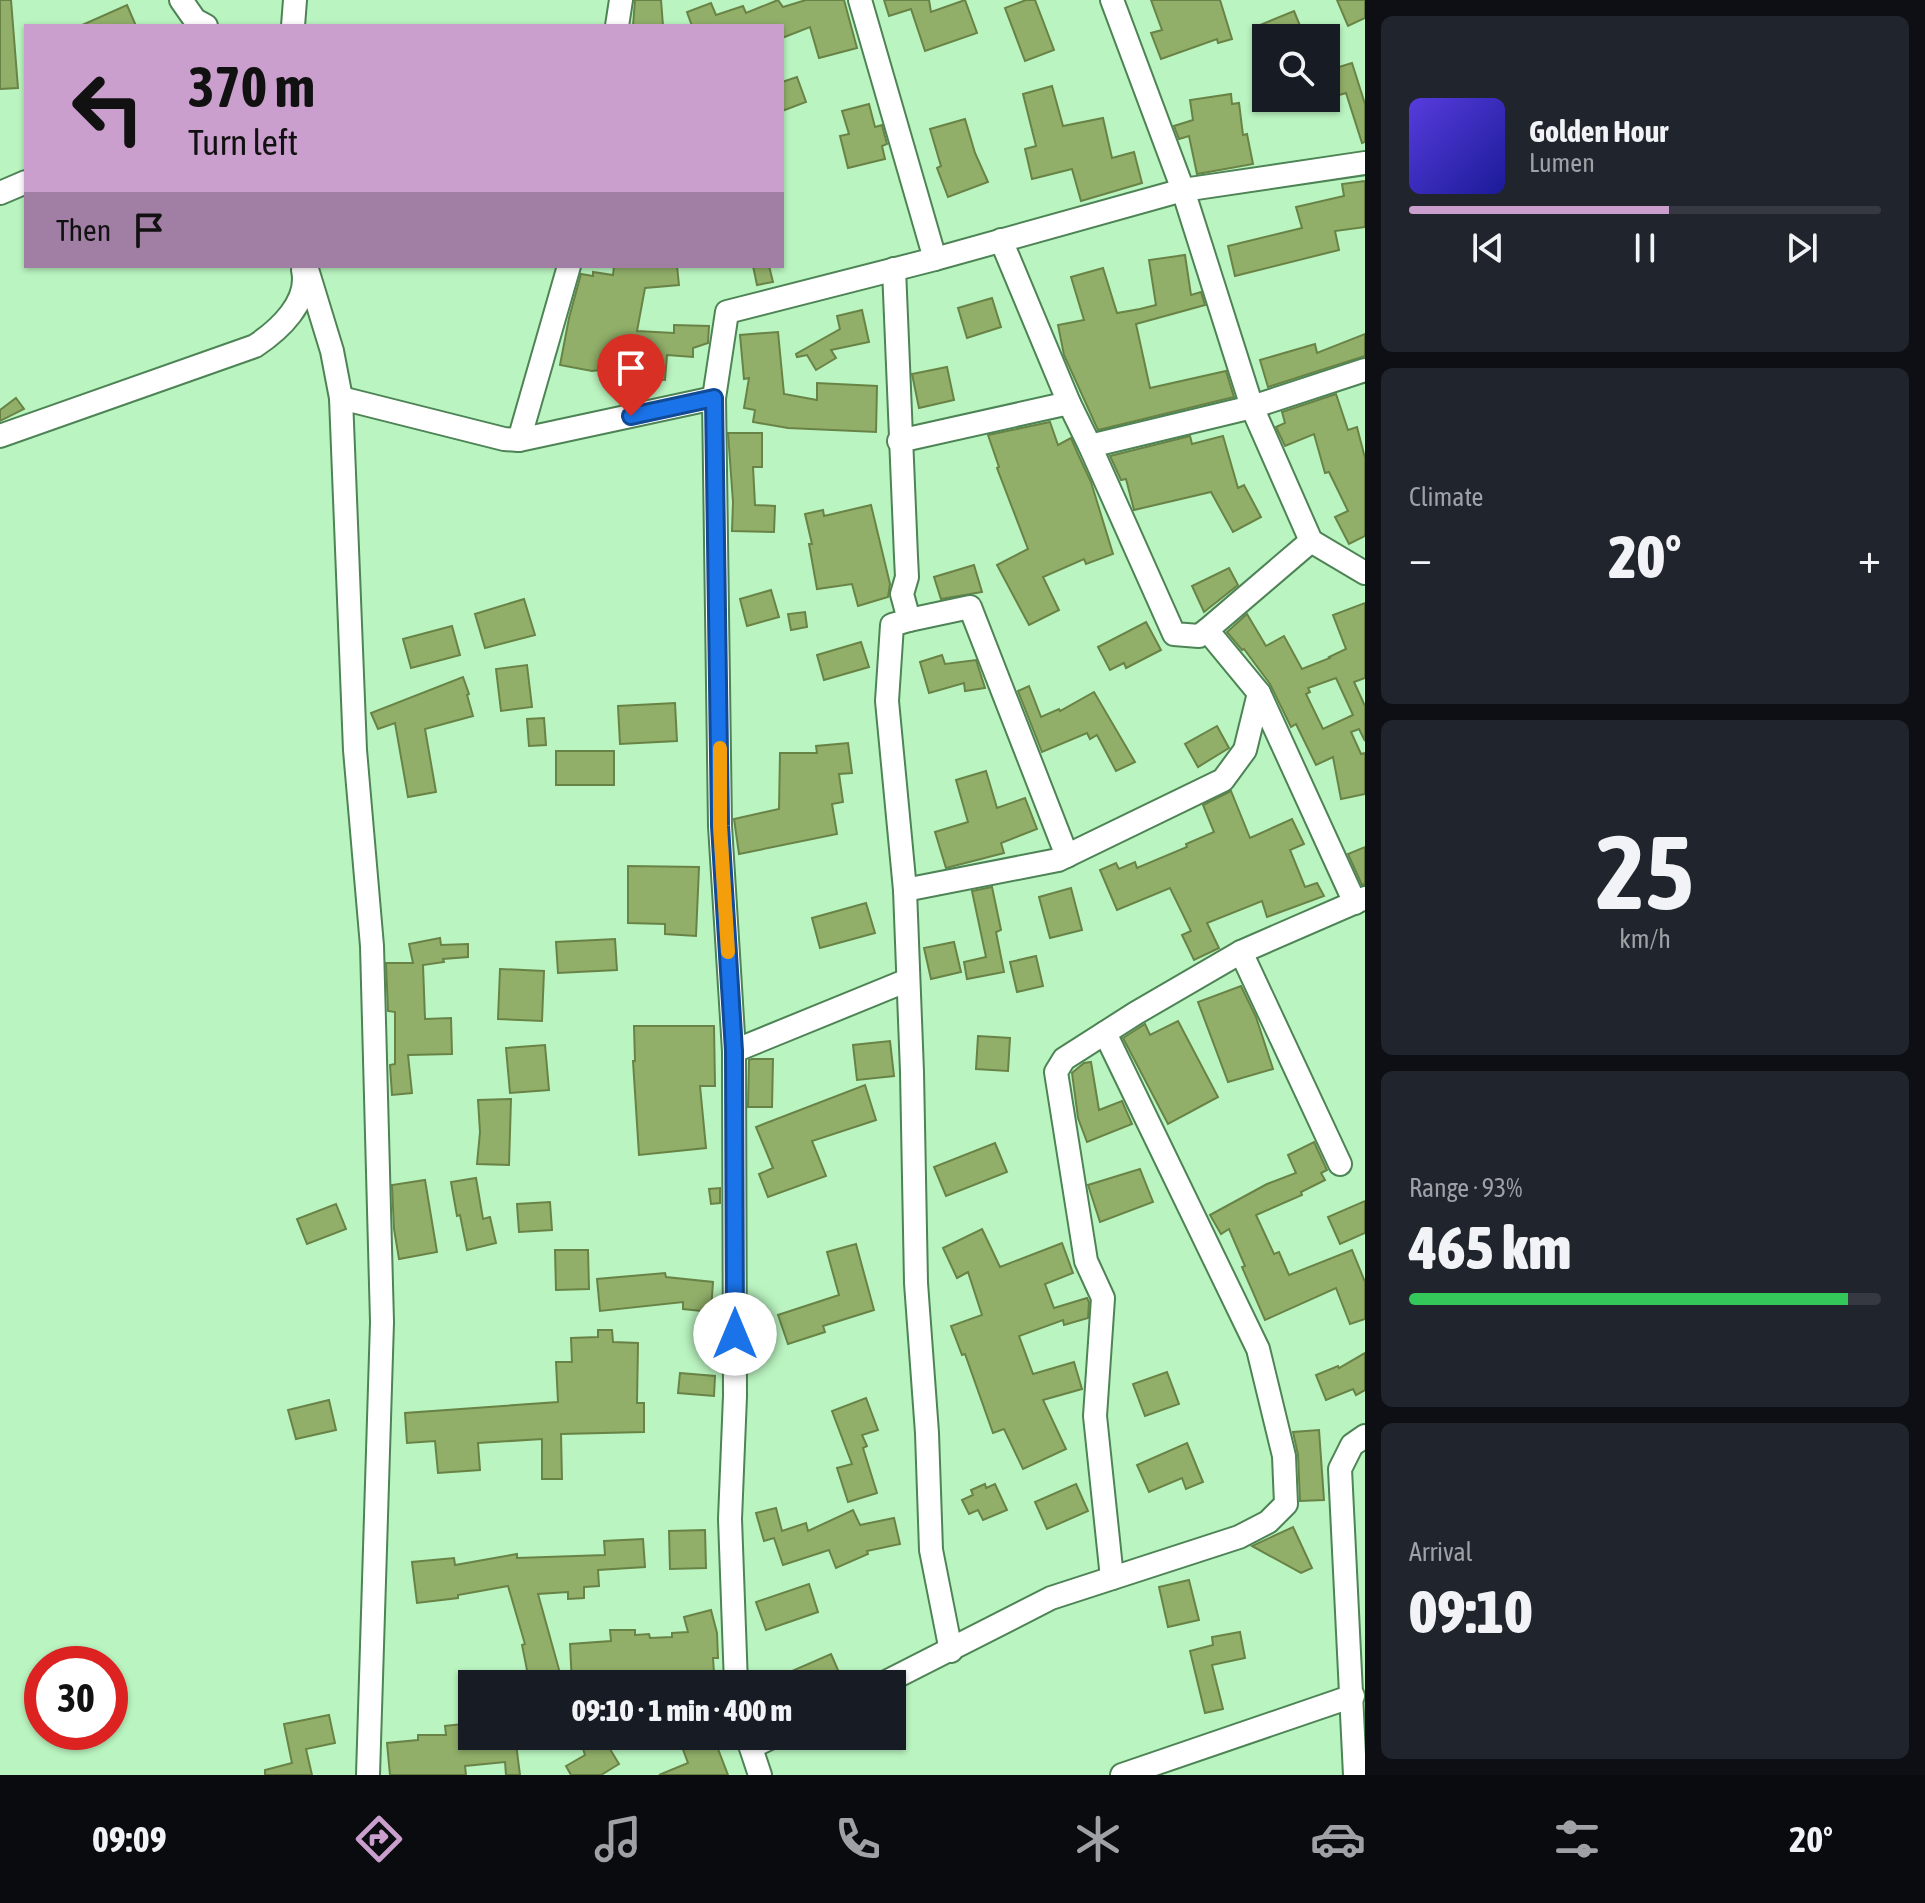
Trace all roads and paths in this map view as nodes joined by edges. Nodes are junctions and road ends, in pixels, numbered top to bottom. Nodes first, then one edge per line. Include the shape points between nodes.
1 (181, 0) edge
2 (295, 0) edge
3 (621, 0) edge
4 (860, 0) edge
5 (1112, 0) edge
6 (202, 24) edge
7 (293, 24) edge
8 (617, 24) edge
9 (1365, 163) edge
10 (24, 183) edge
11 (1183, 190) junction
12 (0, 193) edge
13 (1001, 240) junction
14 (935, 259) junction
15 (304, 268) edge
16 (305, 268) edge
17 (568, 268) edge
18 (894, 269) junction
19 (1365, 370) edge
20 (341, 398) junction
21 (714, 398) junction
22 (1069, 403) junction
23 (1252, 407) junction
24 (0, 436) edge
25 (519, 440) junction
26 (899, 441) junction
27 (1090, 446) junction
28 (1311, 541) junction
29 (1365, 573) edge
30 (909, 620) junction
31 (1207, 630) junction
32 (1259, 693) junction
33 (1067, 856) junction
34 (905, 890) junction
35 (1360, 900) edge
36 (1241, 952) junction
37 (908, 980) junction
38 (1105, 1033) junction
39 (734, 1051) junction
40 (1340, 1164) dead end
41 (1365, 1436) edge
42 (1112, 1578) junction
43 (951, 1651) junction
44 (735, 1670) edge
45 (906, 1673) edge
46 (1353, 1696) junction
47 (752, 1750) edge
48 (368, 1775) edge
49 (760, 1775) edge
50 (1122, 1775) edge
51 (1355, 1775) edge

1 - 6 street
2 - 7 street
3 - 8 street
4 - 14 street
5 - 11 street
9 - 11 street
10 - 12 street
11 - 13 street
11 - 23 street
13 - 14 street
13 - 22 street
14 - 18 street
15 - 24 street via 306,284 291,314 255,346
16 - 20 street
17 - 25 street
18 - 21 street via 727,312
18 - 26 street
19 - 23 street
20 - 25 street
20 - 48 street via 355,750 372,946 382,1322
21 - 25 street
21 - 39 street via 720,826
22 - 26 street
22 - 27 street
23 - 27 street
23 - 28 street
26 - 30 street via 907,577 902,594
27 - 31 street via 1174,634 1199,636
28 - 29 street
28 - 31 street
30 - 33 street via 970,607
30 - 34 street via 892,625 887,701
31 - 32 street
32 - 33 street via 1245,750 1223,780
32 - 35 street
33 - 34 street
34 - 37 street
35 - 36 street
36 - 38 street
36 - 40 street
37 - 39 street
37 - 43 street via 916,1283 931,1550
38 - 42 street via 1064,1059 1056,1072 1086,1261 1103,1298 1095,1416
38 - 42 street via 1258,1349 1284,1456 1286,1504 1268,1522 1239,1537
39 - 44 street via 730,1532
41 - 46 street via 1352,1445 1340,1469
42 - 43 street via 1051,1598
43 - 45 street
46 - 50 street
46 - 51 street
47 - 49 street

